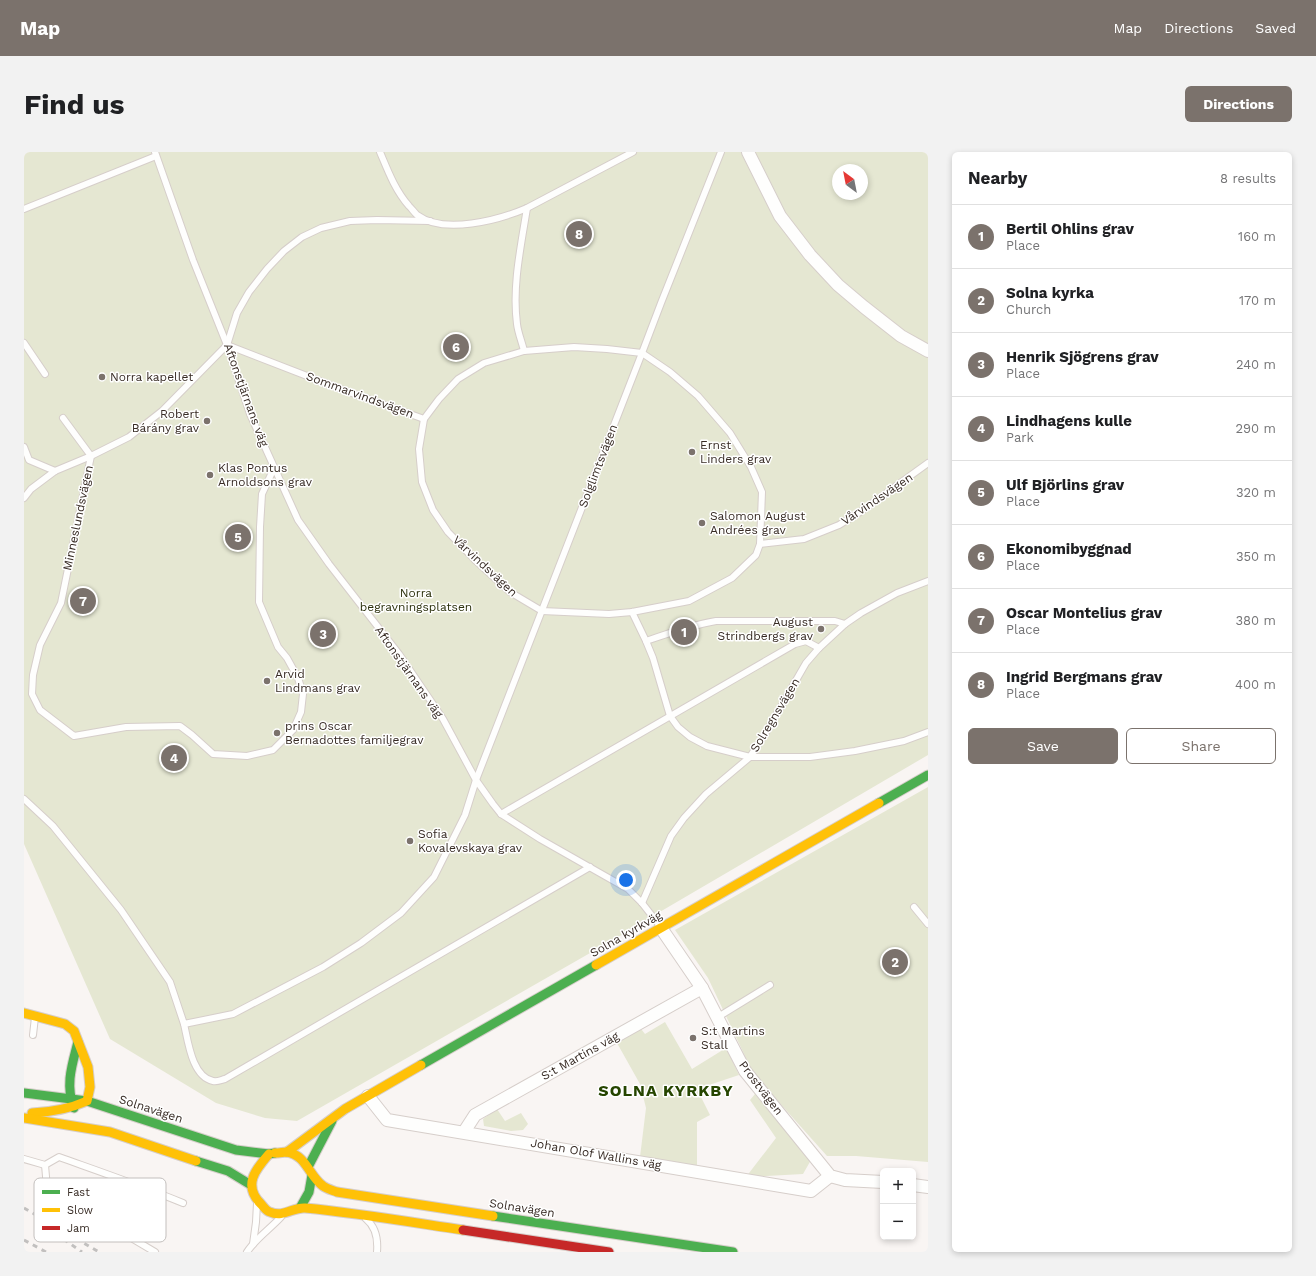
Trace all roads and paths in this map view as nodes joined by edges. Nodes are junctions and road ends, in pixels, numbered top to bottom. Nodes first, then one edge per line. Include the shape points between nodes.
1 (380, 152) edge
2 (634, 152) edge
3 (721, 152) edge
4 (748, 152) edge
5 (156, 154) edge
6 (527, 208) junction
7 (24, 209) edge
8 (430, 221) junction
9 (24, 343) edge
10 (228, 345) junction
11 (524, 351) junction
12 (928, 351) edge
13 (642, 353) junction
14 (45, 374) dead end
15 (63, 418) dead end
16 (424, 419) junction
17 (24, 447) edge
18 (91, 456) junction
19 (928, 463) edge
20 (274, 468) junction
21 (55, 471) junction
22 (24, 498) edge
23 (760, 544) junction
24 (928, 581) edge
25 (542, 611) junction
26 (632, 612) junction
27 (845, 624) junction
28 (646, 641) junction
29 (819, 648) junction
30 (670, 716) junction
31 (928, 732) edge
32 (750, 757) junction
33 (928, 775) edge
34 (476, 780) junction
35 (24, 799) edge
36 (501, 814) junction
37 (590, 867) junction
38 (642, 903) junction
39 (914, 907) dead end
40 (928, 924) edge
41 (661, 928) junction
42 (770, 985) dead end
43 (702, 988) junction
44 (24, 1013) edge
45 (35, 1016) junction
46 (718, 1017) junction
47 (184, 1024) junction
48 (34, 1035) dead end
49 (78, 1042) junction
50 (90, 1089) junction
51 (24, 1093) edge
52 (368, 1096) junction
53 (70, 1098) junction
54 (87, 1101) junction
55 (74, 1108) junction
56 (123, 1112) junction
57 (24, 1113) edge
58 (336, 1115) junction
59 (24, 1118) edge
60 (110, 1132) junction
61 (464, 1132) junction
62 (288, 1152) junction
63 (269, 1154) junction
64 (24, 1159) edge
65 (45, 1165) junction
66 (310, 1171) junction
67 (830, 1176) junction
68 (46, 1178) edge
69 (117, 1178) edge
70 (880, 1182) edge
71 (251, 1185) junction
72 (916, 1185) edge
73 (928, 1187) edge
74 (166, 1196) edge
75 (257, 1200) junction
76 (183, 1203) dead end
77 (300, 1208) junction
78 (354, 1213) junction
79 (284, 1214) junction
80 (138, 1242) edge
81 (253, 1244) junction
82 (155, 1252) edge
83 (247, 1252) edge
84 (377, 1252) edge
85 (608, 1252) edge
86 (733, 1252) edge

1 - 8 lane via 400,195 417,215
2 - 6 lane
3 - 13 lane, Solglimtsvägen
4 - 12 street via 780,216 810,255 859,303 901,336
5 - 7 lane
5 - 10 lane, Aftonstjärnans väg via 193,260
6 - 8 lane via 512,215 478,223
6 - 11 lane via 515,299 517,325
8 - 10 lane via 350,222 320,228 302,237 266,269 249,292 237,313
9 - 14 lane
10 - 16 lane, Sommarvindsvägen
10 - 18 lane via 156,415 129,437
10 - 20 lane, Aftonstjärnans väg via 250,414
11 - 13 lane, Sommarvindsvägen via 574,347
11 - 16 lane, Sommarvindsvägen via 484,363 458,380
13 - 23 lane, Sommarvindsvägen via 698,396 730,433 751,467 762,492
13 - 25 lane, Solglimtsvägen
15 - 18 lane
16 - 25 lane, Vårvindsvägen via 419,449 422,482 433,510 448,532 475,560 510,592
17 - 21 lane via 30,460
18 - 20 lane, Minneslundsvägen via 61,603 40,645 33,675 32,694 40,710 74,736 126,727 180,726 213,754 247,756 273,750 293,730 301,712 303,694 298,678 278,647 259,602 262,494
18 - 21 lane
19 - 23 lane, Vårvindsvägen via 839,525 804,539
20 - 34 lane, Aftonstjärnans väg via 298,520 399,654 443,719
21 - 22 lane via 31,489
23 - 26 lane, Vårvindsvägen via 756,555 732,578 689,601
24 - 27 lane, Solregnsvägen via 897,593
25 - 26 lane, Vårvindsvägen via 609,614
25 - 34 lane, Solglimtsvägen
26 - 28 lane
27 - 28 lane via 835,621 716,621 680,629
27 - 29 lane, Solregnsvägen
28 - 30 lane
29 - 30 lane via 806,641 795,644
29 - 32 lane, Solregnsvägen via 806,663
30 - 32 lane via 690,737 707,746
30 - 36 lane
31 - 32 lane via 904,741 855,751 810,757
32 - 38 lane, Solregnsvägen via 706,794 684,818 671,836
33 - 41 main road, Solna kyrkväg
34 - 36 lane, Aftonstjärnans väg
34 - 47 lane, Solglimtsvägen via 465,815 434,877 401,913 361,943 323,966 233,1014
35 - 47 lane via 53,826 121,910 170,982
36 - 37 lane, Aftonstjärnans väg
37 - 38 lane, Aftonstjärnans väg via 628,889
37 - 47 lane via 225,1079 209,1080 197,1069 190,1053
38 - 41 lane, Aftonstjärnans väg
39 - 40 lane
41 - 43 street, Prostvägen
41 - 52 main road, Solna kyrkväg
42 - 46 lane
43 - 46 street, Prostvägen
43 - 61 street, S:t Martins väg via 475,1115
44 - 45 main road
45 - 48 lane
45 - 49 main road via 65,1024 74,1032
46 - 67 street, Prostvägen via 745,1071
49 - 50 main road via 88,1067
49 - 53 main road via 68,1083
50 - 54 main road
50 - 56 main road via 101,1100
51 - 53 main road, Solnavägen
52 - 58 main road, Solna kyrkväg
52 - 61 street, Johan Olof Wallins väg via 387,1120
53 - 54 main road, Solnavägen
53 - 55 main road
54 - 55 main road
54 - 56 main road, Solnavägen
55 - 57 main road
55 - 60 main road via 83,1117
56 - 63 main road, Solnavägen via 236,1150
58 - 62 main road, Solna kyrkväg
58 - 66 main road, Solna kyrkväg via 324,1135
59 - 60 main road
60 - 71 main road via 228,1171
61 - 67 street, Johan Olof Wallins väg via 810,1191
62 - 63 main road, Solnavägen
62 - 66 main road, Solnavägen via 300,1157
63 - 71 main road via 256,1169
64 - 65 lane
65 - 68 lane
65 - 69 lane via 60,1157
66 - 77 main road via 312,1184
66 - 86 main road, Solnavägen via 323,1186 337,1192
67 - 70 street via 845,1180
71 - 75 main road
72 - 73 street
74 - 76 lane
75 - 79 main road via 269,1212
75 - 81 lane
77 - 78 main road
77 - 79 main road
78 - 84 lane via 371,1223 378,1244
78 - 85 main road
79 - 81 lane
80 - 82 lane
81 - 83 lane

